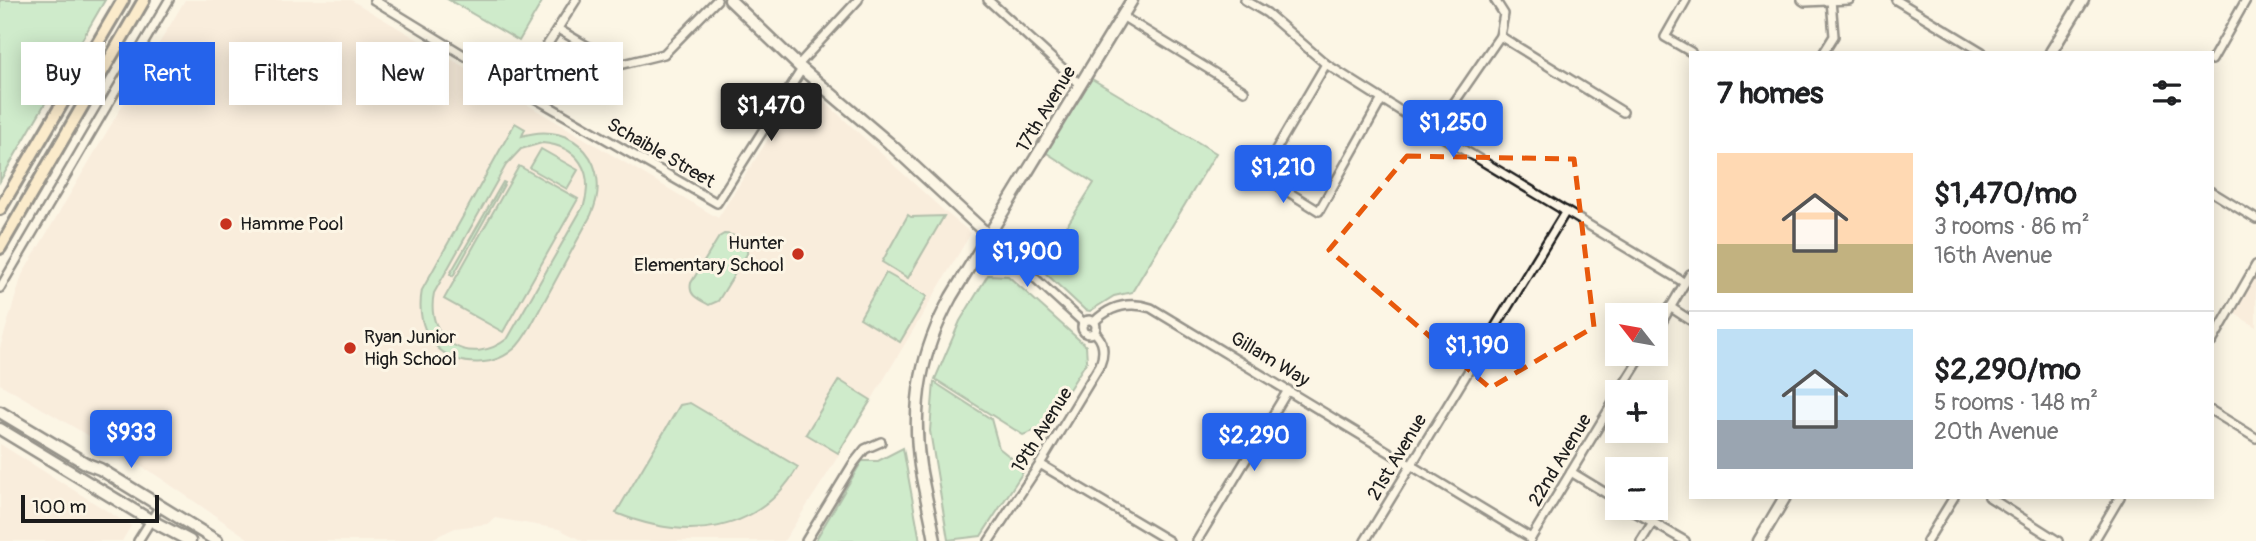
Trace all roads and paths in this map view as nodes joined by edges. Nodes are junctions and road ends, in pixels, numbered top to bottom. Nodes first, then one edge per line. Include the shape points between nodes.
1 (123, 0) edge
2 (144, 0) edge
3 (169, 0) edge
4 (374, 0) edge
5 (576, 0) edge
6 (718, 0) edge
7 (730, 0) edge
8 (858, 0) edge
9 (988, 0) edge
10 (1132, 0) edge
11 (1245, 0) edge
12 (1495, 0) edge
13 (1686, 0) edge
14 (1802, 0) edge
15 (1849, 0) edge
16 (1896, 0) edge
17 (2083, 0) edge
18 (2246, 0) edge
19 (1831, 1) edge
20 (1122, 16) junction
21 (558, 29) junction
22 (1500, 36) junction
23 (550, 42) edge
24 (1689, 51) edge
25 (1825, 51) edge
26 (1980, 51) edge
27 (2052, 51) edge
28 (463, 55) edge
29 (2214, 56) edge
30 (1326, 64) junction
31 (801, 66) junction
32 (1081, 85) junction
33 (1244, 91) dead end
34 (1382, 99) junction
35 (547, 105) edge
36 (1623, 112) dead end
37 (1434, 132) junction
38 (2214, 193) edge
39 (0, 209) edge
40 (1566, 211) junction
41 (2256, 219) edge
42 (989, 236) junction
43 (0, 248) edge
44 (2256, 265) edge
45 (1689, 276) edge
46 (1685, 283) junction
47 (0, 288) edge
48 (1670, 307) junction
49 (1668, 311) edge
50 (1689, 319) edge
51 (1094, 322) junction
52 (1084, 323) junction
53 (1094, 332) junction
54 (2214, 338) edge
55 (1288, 390) junction
56 (0, 412) edge
57 (2214, 412) edge
58 (1605, 416) edge
59 (0, 429) edge
60 (2256, 438) edge
61 (881, 442) dead end
62 (1040, 464) junction
63 (1411, 465) junction
64 (1571, 472) junction
65 (1605, 493) edge
66 (1784, 499) edge
67 (1953, 499) edge
68 (1992, 499) edge
69 (2119, 499) edge
70 (160, 506) junction
71 (150, 520) junction
72 (1648, 520) edge
73 (1653, 523) junction
74 (1530, 540) edge
75 (138, 541) edge
76 (190, 541) edge
77 (217, 541) edge
78 (806, 541) edge
79 (935, 541) edge
80 (989, 541) edge
81 (1168, 541) edge
82 (1197, 541) edge
83 (1365, 541) edge
84 (1642, 541) edge
85 (1685, 541) edge
86 (1759, 541) edge
87 (1927, 541) edge
88 (2059, 541) edge
89 (2094, 541) edge

1 - 39 main road
2 - 43 main road
3 - 47 street
4 - 28 street, Schaible Street
5 - 21 street
6 - 21 street via 664,54 619,65
7 - 31 street
8 - 31 street
9 - 32 street
10 - 20 street, 17th Avenue
11 - 30 street
12 - 22 street via 1504,14
13 - 24 street via 1665,37
14 - 19 street
15 - 19 street
16 - 26 street
17 - 27 street
18 - 29 street
19 - 25 street via 1834,36
20 - 32 street, 17th Avenue
20 - 33 street
21 - 23 street
22 - 36 street
22 - 37 street
30 - 34 street
30 - 34 street via 1261,175 1319,211
31 - 35 street, Schaible Street via 717,203
31 - 42 street
32 - 42 street, 17th Avenue
34 - 37 street
37 - 40 street
38 - 41 street
40 - 46 street
40 - 63 street, 21st Avenue
42 - 52 street
42 - 79 street, 17th Avenue via 939,320 920,380 918,445
44 - 54 street
45 - 46 street
46 - 48 street
48 - 49 street
48 - 50 street
51 - 52 street
51 - 53 street
51 - 55 street, Gillam Way via 1118,306 1147,307
52 - 53 street via 1084,332
53 - 62 street, 19th Avenue via 1102,345 1102,361
55 - 63 street, Gillam Way
55 - 82 street
56 - 70 street
57 - 60 street
58 - 64 street, 22nd Avenue
59 - 71 street
61 - 78 street via 865,449 855,461
62 - 80 street, 19th Avenue
62 - 81 street
63 - 74 street, Gillam Way
63 - 83 street, 21st Avenue
64 - 65 street
64 - 74 street, 22nd Avenue
66 - 86 street
67 - 87 street
68 - 88 street
69 - 89 street
70 - 71 street
70 - 77 street
71 - 75 street
71 - 76 street
72 - 73 street
73 - 84 street
73 - 85 street

